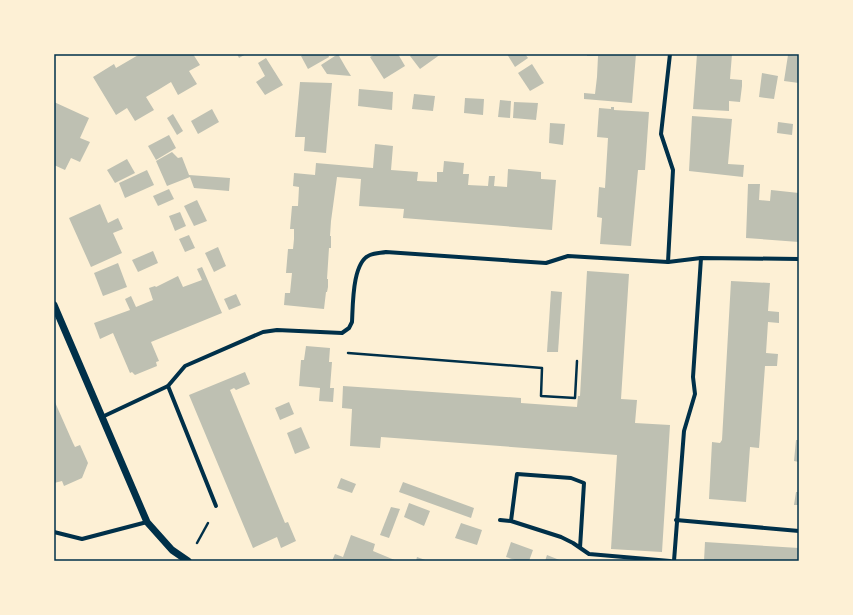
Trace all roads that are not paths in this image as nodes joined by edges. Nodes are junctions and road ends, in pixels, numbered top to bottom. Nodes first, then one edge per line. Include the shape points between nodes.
1 (670, 54) edge
2 (702, 258) junction
3 (799, 259) edge
4 (668, 262) junction
5 (54, 306) edge
6 (168, 386) junction
7 (102, 417) junction
8 (216, 506) dead end
9 (500, 520) dead end
10 (676, 520) junction
11 (511, 521) junction
12 (147, 522) junction
13 (799, 531) edge
14 (54, 532) edge
15 (580, 548) junction
16 (188, 561) edge
17 (670, 561) edge
18 (674, 561) edge

1 - 4 street via 660,134 673,170
2 - 3 street
2 - 4 street
2 - 10 street via 693,377 695,394 684,431
4 - 6 street via 568,256 546,263 386,252 369,255 360,264 356,276 352,322 342,333 277,330 263,332 185,366
5 - 7 street
6 - 7 street
6 - 8 street
7 - 12 street
9 - 11 street
10 - 13 street
10 - 18 street
11 - 15 street via 561,537
11 - 15 street via 517,474 571,478 584,483
12 - 14 street via 82,539
12 - 16 street via 172,550
15 - 17 street via 589,554

